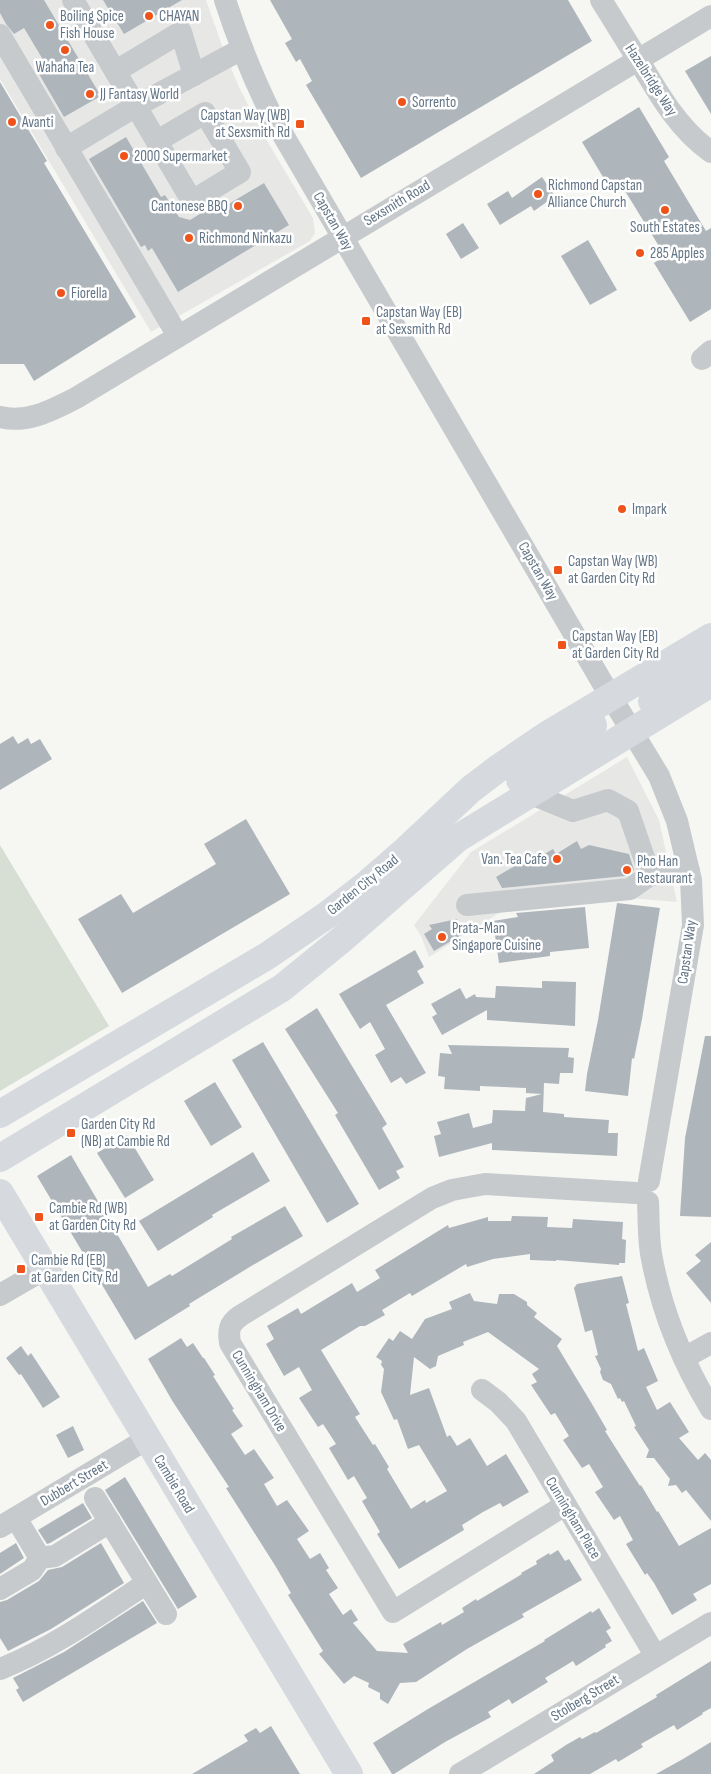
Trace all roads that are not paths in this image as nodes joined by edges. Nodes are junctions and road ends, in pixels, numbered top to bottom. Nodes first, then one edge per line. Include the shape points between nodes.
1 (73, 0) edge
2 (224, 0) edge
3 (601, 0) edge
4 (711, 16) edge
5 (0, 35) edge
6 (242, 49) junction
7 (638, 59) junction
8 (116, 71) junction
9 (194, 75) junction
10 (136, 106) junction
11 (157, 141) dead end
12 (66, 148) junction
13 (711, 152) edge
14 (342, 236) junction
15 (178, 336) junction
16 (0, 417) edge
17 (711, 637) edge
18 (711, 657) edge
19 (711, 682) edge
20 (611, 696) junction
21 (631, 731) junction
22 (529, 793) junction
23 (458, 838) junction
24 (689, 870) junction
25 (650, 875) junction
26 (466, 905) dead end
27 (0, 1114) edge
28 (0, 1158) edge
29 (645, 1192) junction
30 (4, 1208) edge
31 (46, 1269) junction
32 (0, 1295) edge
33 (711, 1343) edge
34 (684, 1358) junction
35 (482, 1390) dead end
36 (711, 1409) edge
37 (147, 1439) junction
38 (95, 1498) dead end
39 (566, 1506) junction
40 (8, 1522) edge
41 (110, 1522) junction
42 (40, 1558) junction
43 (147, 1583) junction
44 (0, 1589) edge
45 (166, 1614) dead end
46 (711, 1622) edge
47 (655, 1655) junction
48 (0, 1669) edge
49 (349, 1774) edge
50 (460, 1774) edge

1 - 8 street
2 - 6 street, Capstan Way
3 - 7 street, Hazelbridge Way
4 - 7 street, Sexsmith Road
5 - 12 street
6 - 9 street
6 - 14 street, Capstan Way via 272,116
7 - 13 street, Hazelbridge Way via 681,125
7 - 14 street, Sexsmith Road
8 - 9 street via 181,32
8 - 10 street
9 - 10 street
10 - 11 street
10 - 12 street
12 - 15 street
14 - 15 street, Sexsmith Road
14 - 20 street, Capstan Way
15 - 16 street, Sexsmith Road via 56,408 24,419
17 - 20 main road, Garden City Road
18 - 21 main road via 656,696
19 - 21 main road, Garden City Road
20 - 21 street, Capstan Way
20 - 23 main road via 601,718 512,786
20 - 27 main road, Garden City Road via 547,735 470,789 367,884 267,956
21 - 22 main road, Garden City Road
21 - 24 street, Capstan Way via 668,797
22 - 23 main road, Garden City Road
22 - 25 street via 573,811 608,800 628,811
23 - 28 main road, Garden City Road via 282,988
24 - 25 street
24 - 29 street, Capstan Way via 693,925
25 - 26 street via 630,889
29 - 34 street, Capstan Way via 653,1265 664,1308
29 - 39 street, Cunningham Drive via 485,1184 452,1190 432,1198 240,1316 228,1331 230,1343 393,1612
30 - 31 main road, Cambie Road
31 - 32 street
31 - 37 main road, Cambie Road
33 - 34 street
34 - 36 street, Capstan Way
35 - 39 street, Cunningham Place via 516,1421
37 - 40 street, Dubbert Street
37 - 49 main road, Cambie Road
38 - 41 street
39 - 47 street, Cunningham Place
40 - 42 street
41 - 42 street via 55,1556
41 - 43 street
42 - 44 street via 32,1570
43 - 45 street
43 - 48 street via 87,1623
46 - 47 street, Stolberg Street
47 - 50 street, Stolberg Street

